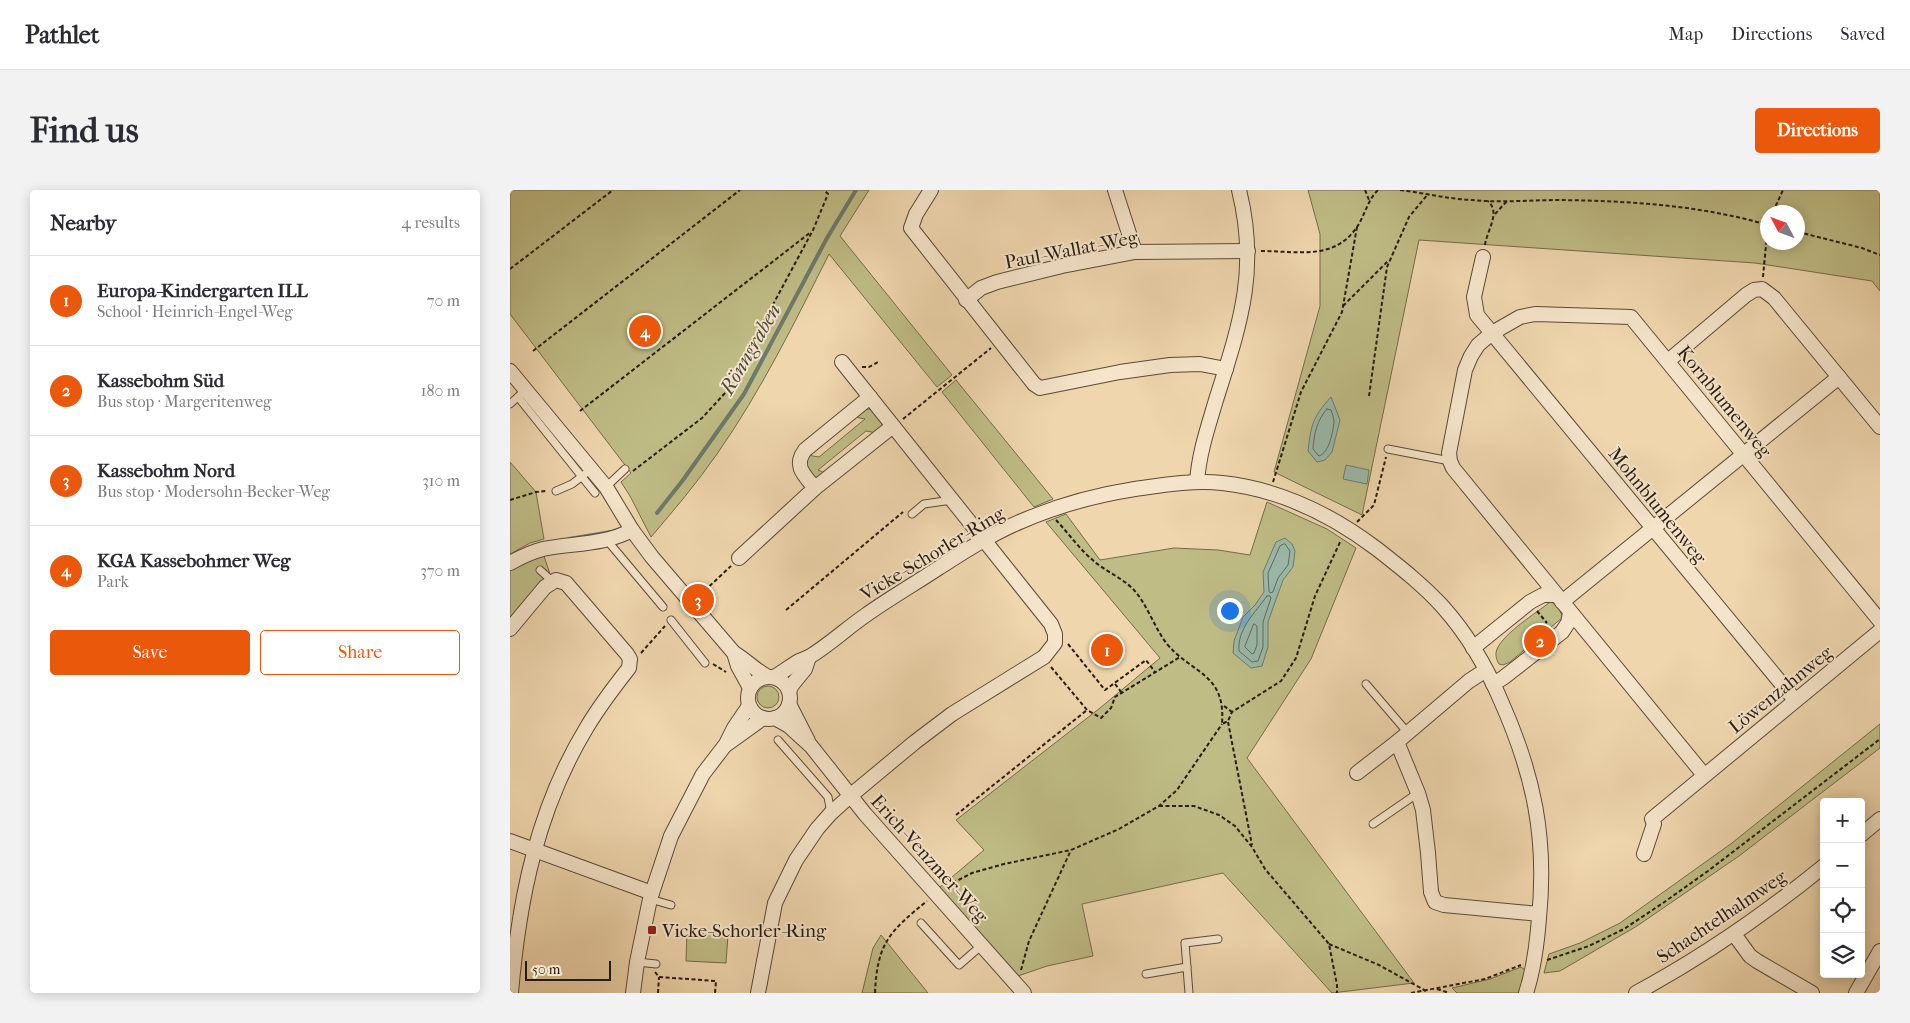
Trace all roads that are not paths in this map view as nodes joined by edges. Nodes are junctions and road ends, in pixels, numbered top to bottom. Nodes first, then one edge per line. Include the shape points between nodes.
1 (931, 190) edge
2 (1115, 190) edge
3 (1239, 190) edge
4 (1248, 251) junction
5 (1135, 252) junction
6 (1483, 257) road end
7 (966, 300) junction
8 (1492, 333) junction
9 (1668, 360) junction
10 (842, 362) dead end
11 (1226, 369) junction
12 (510, 371) edge
13 (1839, 377) junction
14 (522, 393) junction
15 (870, 398) junction
16 (510, 404) edge
17 (893, 426) junction
18 (1880, 427) edge
19 (1388, 449) road end
20 (1743, 454) junction
21 (1450, 461) junction
22 (625, 469) road end
23 (587, 473) junction
24 (1196, 482) junction
25 (815, 488) junction
26 (600, 490) junction
27 (556, 491) road end
28 (952, 500) junction
29 (912, 514) road end
30 (1653, 528) junction
31 (632, 530) junction
32 (605, 539) junction
33 (984, 539) junction
34 (740, 558) road end
35 (510, 563) edge
36 (540, 570) dead end
37 (553, 582) junction
38 (1563, 604) junction
39 (662, 606) dead end
40 (671, 620) road end
41 (1880, 621) edge
42 (510, 630) edge
43 (1880, 631) edge
44 (1473, 648) junction
45 (734, 653) junction
46 (809, 657) junction
47 (705, 663) dead end
48 (1486, 670) junction
49 (771, 677) junction
50 (1366, 684) dead end
51 (1493, 684) junction
52 (750, 688) junction
53 (789, 698) junction
54 (1795, 700) junction
55 (749, 706) junction
56 (769, 718) junction
57 (1403, 737) junction
58 (778, 740) dead end
59 (726, 744) junction
60 (811, 746) junction
61 (1357, 773) dead end
62 (1704, 775) junction
63 (1418, 793) junction
64 (850, 796) junction
65 (831, 813) junction
66 (1880, 819) edge
67 (1373, 824) dead end
68 (1865, 832) edge
69 (510, 841) edge
70 (533, 850) junction
71 (1644, 854) dead end
72 (1820, 869) edge
73 (651, 896) junction
74 (671, 905) dead end
75 (1539, 914) junction
76 (921, 922) dead end
77 (1734, 934) junction
78 (1218, 938) dead end
79 (982, 945) junction
80 (1880, 952) edge
81 (642, 962) junction
82 (656, 964) dead end
83 (1187, 967) junction
84 (1146, 974) dead end
85 (1020, 989) edge
86 (511, 993) edge
87 (633, 993) edge
88 (758, 993) edge
89 (1189, 993) edge
90 (1526, 993) edge
91 (1636, 993) edge
92 (1812, 993) edge
93 (1856, 993) edge

1 - 7 street via 910,228
2 - 5 street
3 - 4 street
4 - 5 street, Paul-Wallat-Weg
4 - 11 street via 1243,310
5 - 7 street, Paul-Wallat-Weg via 997,282 981,288
6 - 8 street via 1474,304 1477,315
7 - 11 street via 1029,380 1040,388 1170,365 1200,364
8 - 9 street, Kornblumenweg via 1520,317 1535,314 1625,316 1634,320
8 - 21 street, Kornblumenweg via 1478,345 1465,370 1451,438
8 - 30 street, Mohnblumenweg
9 - 13 street via 1746,295 1762,289 1774,298
9 - 20 street, Kornblumenweg
10 - 15 street
11 - 24 street via 1201,451
12 - 14 street
13 - 18 street
13 - 20 street
14 - 16 lane
14 - 23 street
15 - 17 street
15 - 25 street via 801,456 800,470
17 - 25 street
17 - 28 street
19 - 21 lane
20 - 30 street
20 - 41 street, Kornblumenweg
21 - 38 street
22 - 26 lane
23 - 26 street
23 - 27 lane
24 - 33 street, Vicke-Schorler-Ring via 1091,498 1021,521
24 - 44 street, Vicke-Schorler-Ring via 1223,483 1273,494 1342,524 1429,592
25 - 34 street
26 - 31 street
28 - 29 lane via 924,504
28 - 33 street
30 - 38 street
30 - 54 street, Mohnblumenweg
31 - 32 street
31 - 45 street
32 - 35 street via 542,549
32 - 39 lane
33 - 46 street, Vicke-Schorler-Ring via 866,615
33 - 64 street via 1051,624 1055,643 1044,657 952,714
36 - 37 lane
37 - 42 street via 533,600
37 - 70 street via 566,583 630,659 629,668 586,728 572,754
38 - 44 street via 1544,594
38 - 51 street via 1568,623 1562,632
38 - 62 street
40 - 47 lane
43 - 54 street, Löwenzahnweg
44 - 48 street, Vicke-Schorler-Ring
45 - 49 street
45 - 52 street
46 - 49 street, Vicke-Schorler-Ring
46 - 53 street, Vicke-Schorler-Ring via 805,669 792,685
48 - 51 street, Vicke-Schorler-Ring
48 - 57 street
49 - 52 street, Vicke-Schorler-Ring via 757,680
49 - 53 street via 786,685
50 - 57 lane
51 - 75 street, Vicke-Schorler-Ring via 1520,745 1535,797 1542,862
52 - 55 street
53 - 56 street, Vicke-Schorler-Ring via 786,710
53 - 60 street, Erich-Venzmer-Weg
54 - 62 street, Löwenzahnweg
55 - 56 street via 752,712
55 - 59 street, Vicke-Schorler-Ring
56 - 59 street, Vicke-Schorler-Ring
56 - 60 street, Erich-Venzmer-Weg via 789,726
57 - 61 street
57 - 63 street
58 - 65 lane via 828,797
59 - 73 street, Vicke-Schorler-Ring via 703,774 684,810 664,855
60 - 64 street, Erich-Venzmer-Weg
62 - 71 street, Löwenzahnweg via 1652,819 1654,824
63 - 67 lane
63 - 75 street via 1435,902
64 - 65 street
64 - 79 street, Erich-Venzmer-Weg
65 - 88 street via 801,852 775,903
66 - 68 street
69 - 70 street
70 - 73 street
70 - 86 street via 516,938
72 - 77 street, Schachtelhalmweg
73 - 74 lane
73 - 81 street, Vicke-Schorler-Ring
75 - 90 street, Vicke-Schorler-Ring
76 - 79 lane via 959,965
77 - 91 street, Schachtelhalmweg
77 - 92 street via 1750,956
78 - 83 lane via 1185,943
79 - 85 street, Erich-Venzmer-Weg
80 - 93 street
81 - 82 lane
81 - 87 street, Vicke-Schorler-Ring
83 - 84 lane
83 - 89 lane

